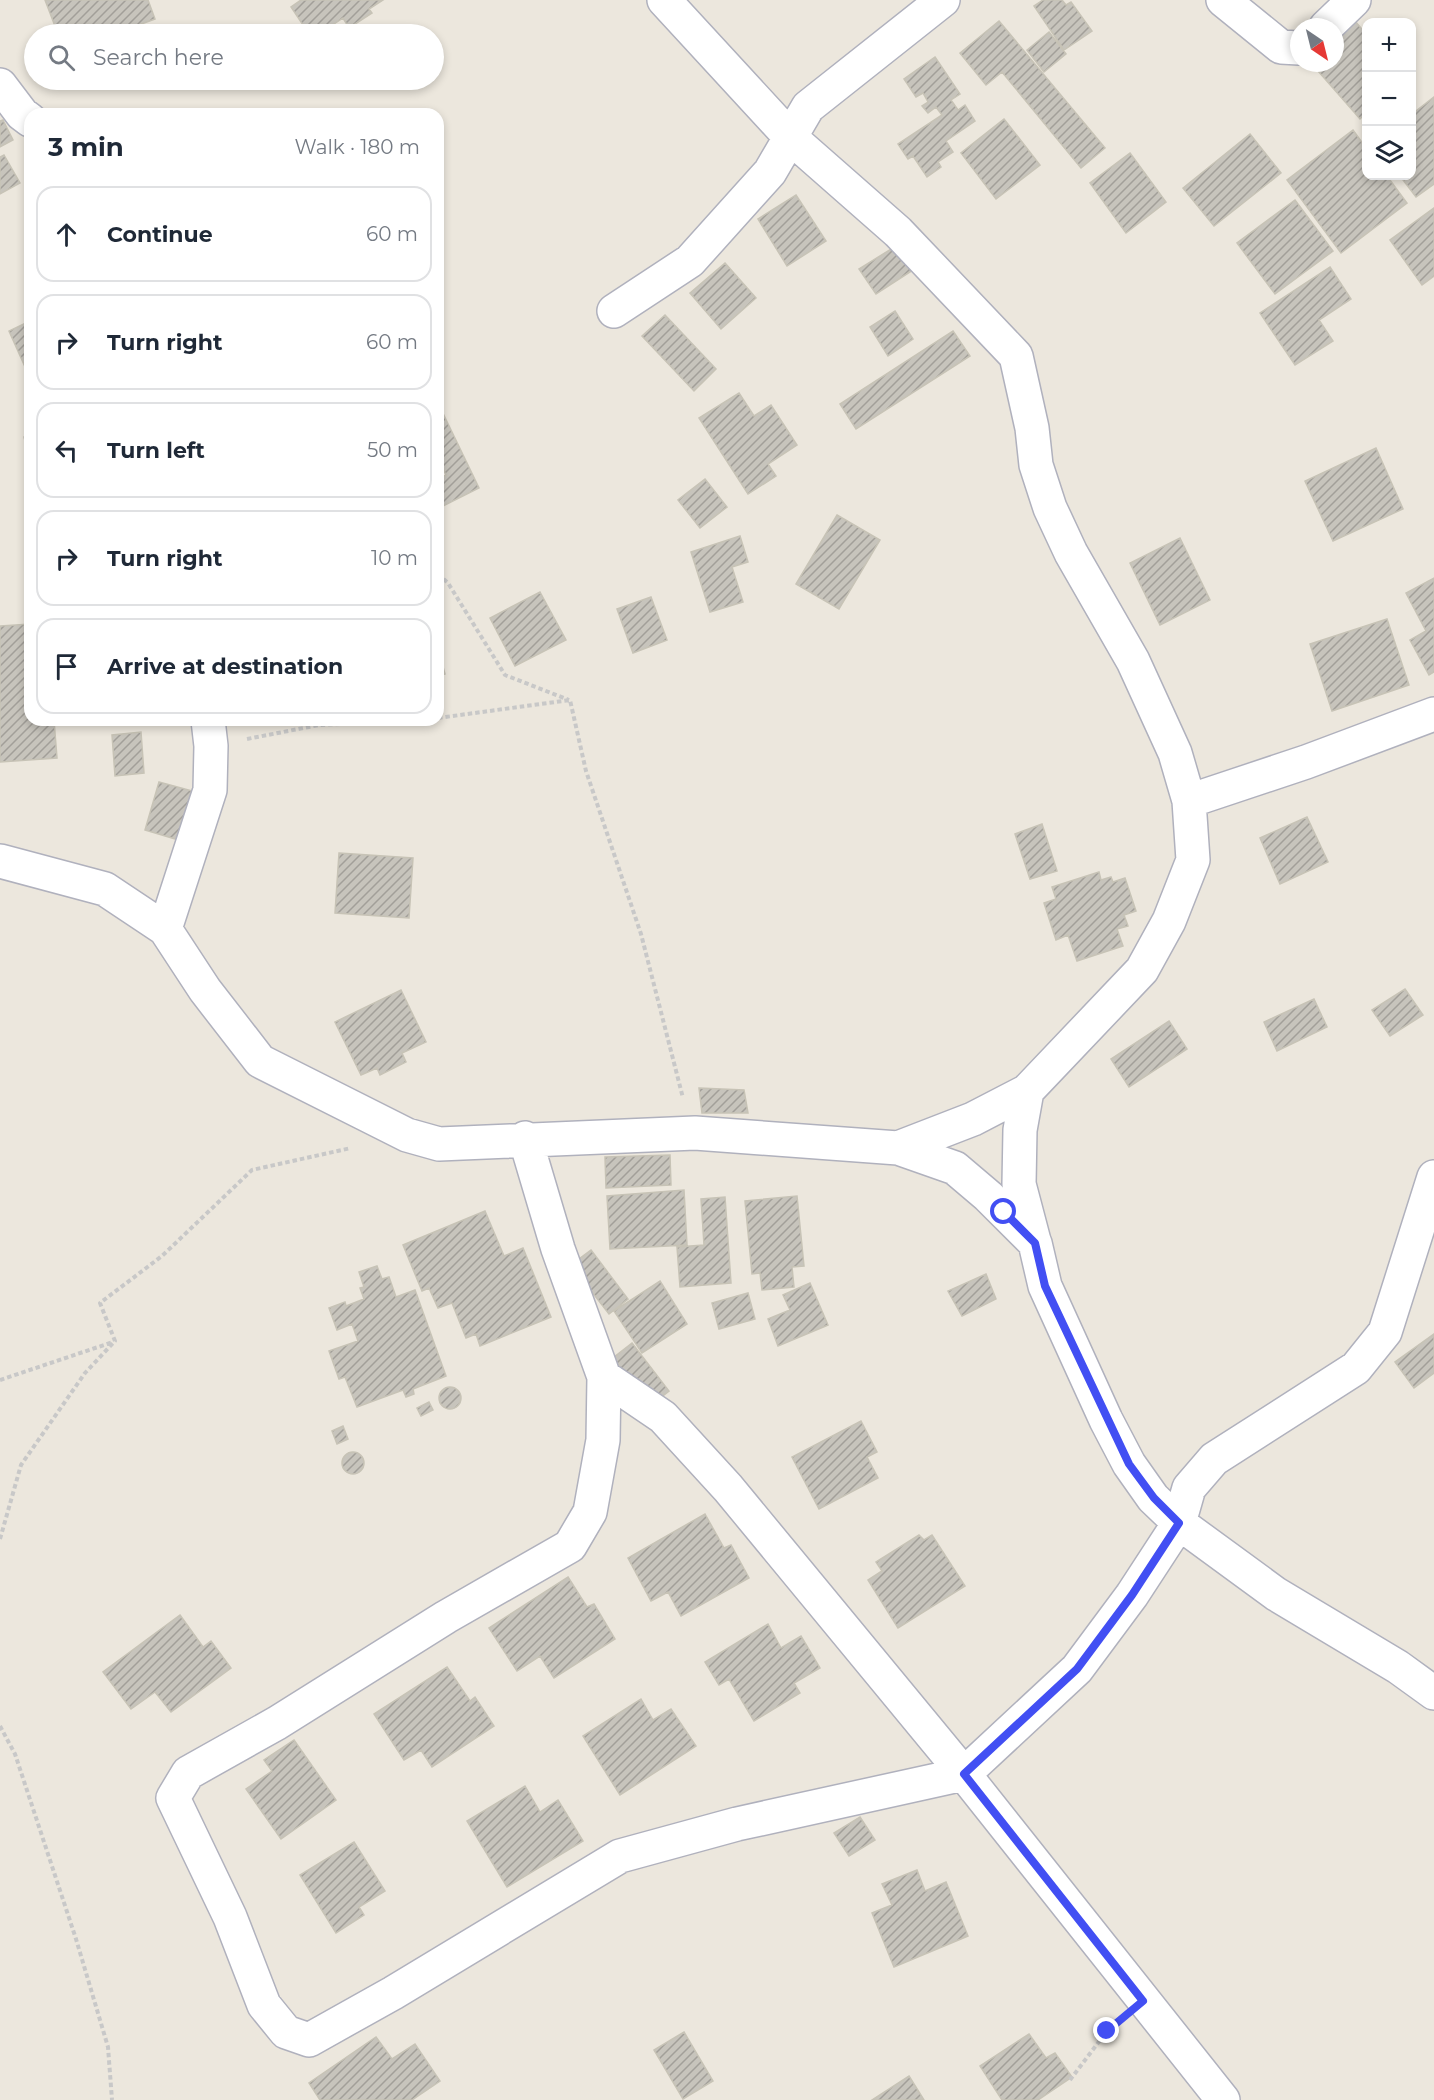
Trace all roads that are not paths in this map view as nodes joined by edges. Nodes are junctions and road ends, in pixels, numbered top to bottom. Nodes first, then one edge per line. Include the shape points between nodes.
1 (664, 0) edge
2 (943, 0) edge
3 (1223, 0) edge
4 (1354, 0) edge
5 (1335, 18) edge
6 (1290, 48) edge
7 (0, 85) edge
8 (24, 116) edge
9 (791, 138) junction
10 (614, 311) dead end
11 (1434, 714) edge
12 (209, 733) edge
13 (1190, 801) junction
14 (0, 861) edge
15 (165, 929) junction
16 (1028, 1091) junction
17 (525, 1138) junction
18 (898, 1148) junction
19 (1434, 1177) edge
20 (1035, 1243) junction
21 (604, 1377) junction
22 (1179, 1523) junction
23 (1434, 1693) edge
24 (964, 1774) junction
25 (1223, 2100) edge

1 - 9 street
2 - 9 street via 808,107
3 - 6 street via 1281,47
4 - 5 street
7 - 8 street
9 - 10 street via 750,197 690,261
9 - 13 street via 898,232 1016,356 1036,465 1050,508 1157,709
11 - 13 street
12 - 15 street via 210,790
13 - 16 street via 1193,860 1169,921 1142,970
14 - 15 street via 105,890
15 - 17 street via 205,990 260,1061 407,1135 439,1144
16 - 18 street via 974,1119
16 - 20 street via 1020,1130 1019,1184
17 - 18 street via 695,1133
17 - 21 street via 558,1249
18 - 20 street via 955,1168
19 - 22 street via 1385,1332 1356,1368 1214,1459 1189,1488
20 - 22 street via 1045,1286 1106,1420 1141,1481
21 - 24 street via 663,1417 728,1488
21 - 24 street via 603,1440 590,1512 570,1546 188,1773 173,1798 230,1917 264,2005 286,2032 309,2040 620,1856 736,1824
22 - 23 street via 1276,1594
22 - 24 street via 1077,1669
24 - 25 street

